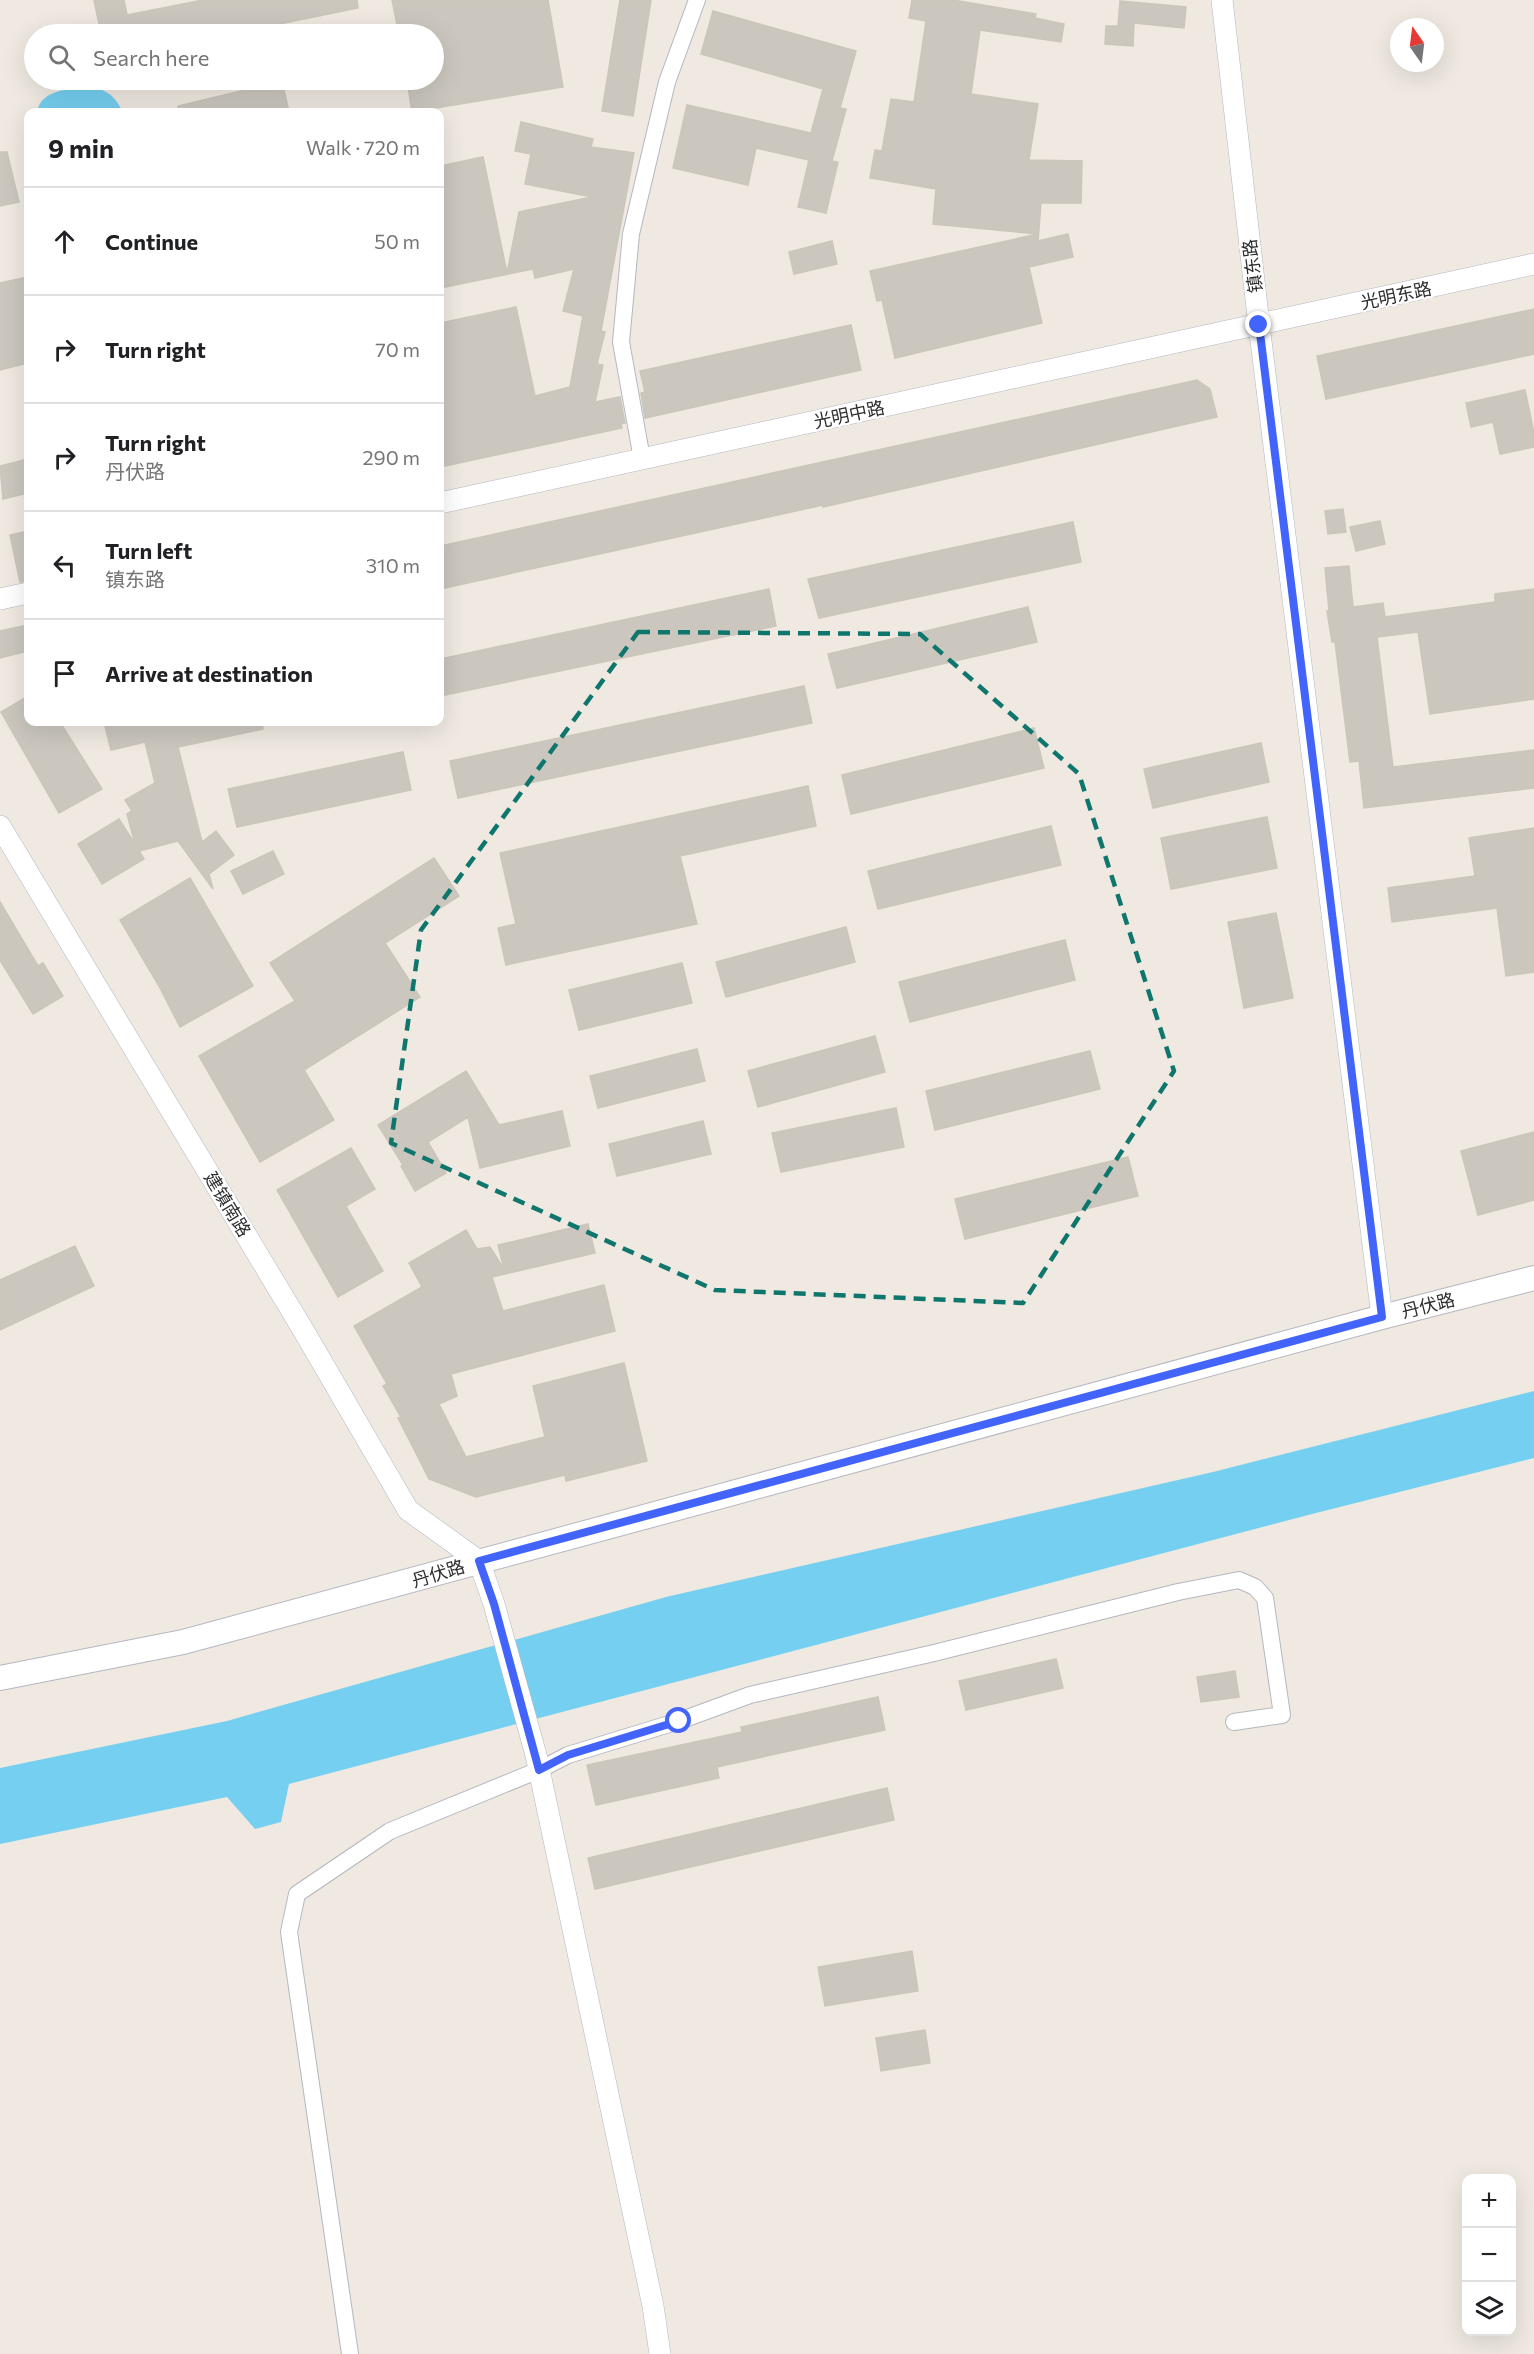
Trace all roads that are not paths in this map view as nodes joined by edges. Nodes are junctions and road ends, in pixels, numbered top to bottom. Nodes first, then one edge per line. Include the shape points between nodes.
1 (697, 0) edge
2 (1222, 0) edge
3 (1534, 264) edge
4 (1259, 325) junction
5 (642, 459) junction
6 (444, 502) edge
7 (24, 594) edge
8 (0, 599) edge
9 (0, 826) edge
10 (1534, 1278) edge
11 (1382, 1317) junction
12 (479, 1561) junction
13 (0, 1678) edge
14 (1234, 1722) dead end
15 (539, 1770) junction
16 (350, 2354) edge
17 (660, 2354) edge

1 - 5 street via 667,82 631,234 621,342
2 - 4 street, 镇东路
3 - 4 street, 光明东路
4 - 5 street, 光明中路
4 - 11 street, 镇东路
5 - 6 street, 光明中路
7 - 8 street
9 - 12 street, 建镇南路 via 408,1510
10 - 11 main road, 丹伏路
11 - 12 main road, 丹伏路
12 - 13 main road, 丹伏路 via 183,1642
12 - 15 street
14 - 15 street via 1282,1715 1264,1598 1255,1587 1239,1580 750,1695 568,1755
15 - 16 street via 390,1831 297,1894 289,1932
15 - 17 street via 651,2294

